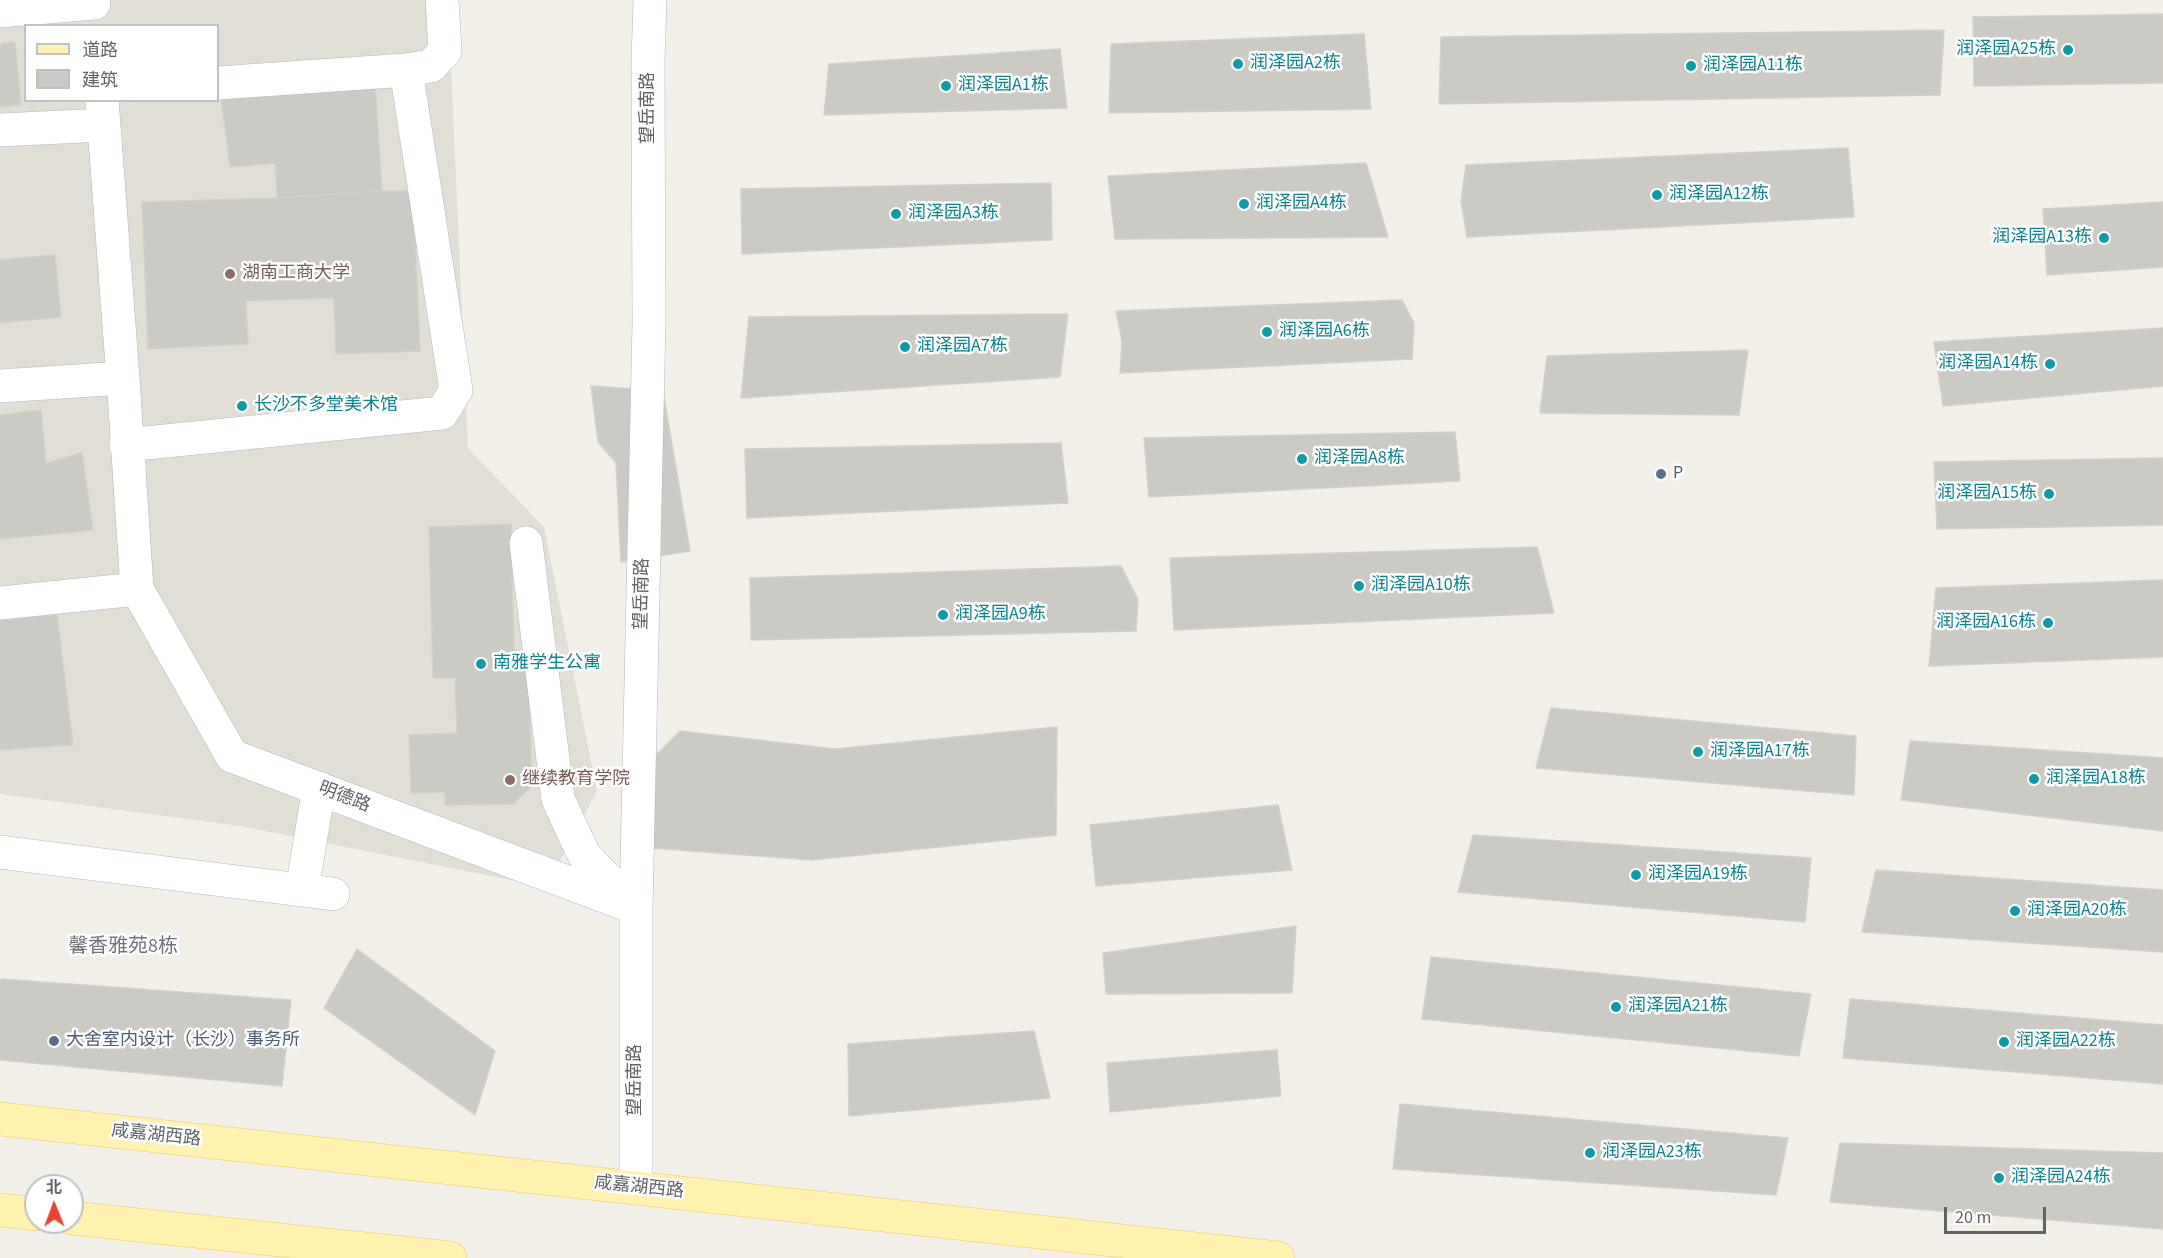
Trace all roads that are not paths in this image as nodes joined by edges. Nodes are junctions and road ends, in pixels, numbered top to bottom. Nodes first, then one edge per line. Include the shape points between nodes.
1 (442, 0) edge
2 (650, 0) edge
3 (95, 10) edge
4 (0, 11) edge
5 (406, 70) junction
6 (219, 83) edge
7 (103, 113) edge
8 (0, 129) edge
9 (123, 378) junction
10 (0, 386) edge
11 (126, 445) junction
12 (526, 543) dead end
13 (137, 589) junction
14 (0, 603) edge
15 (319, 788) junction
16 (0, 852) edge
17 (636, 908) junction
18 (0, 1119) edge
19 (636, 1187) junction
20 (0, 1210) edge
21 (24, 1213) edge
22 (84, 1219) edge
23 (450, 1258) edge
24 (1278, 1258) edge

1 - 5 street via 445,51 431,66
2 - 17 street, 望岳南路 via 649,323
3 - 4 street
5 - 6 street
5 - 11 street via 456,390 442,413
7 - 8 street
7 - 9 street
9 - 10 street
9 - 11 street
11 - 13 street
12 - 17 street via 558,799 585,855
13 - 14 street
13 - 15 street, 明德路 via 232,756
15 - 16 street via 318,892
15 - 17 street, 明德路
17 - 19 street, 望岳南路
18 - 19 main road, 咸嘉湖西路
19 - 24 main road, 咸嘉湖西路
20 - 21 main road
22 - 23 main road

